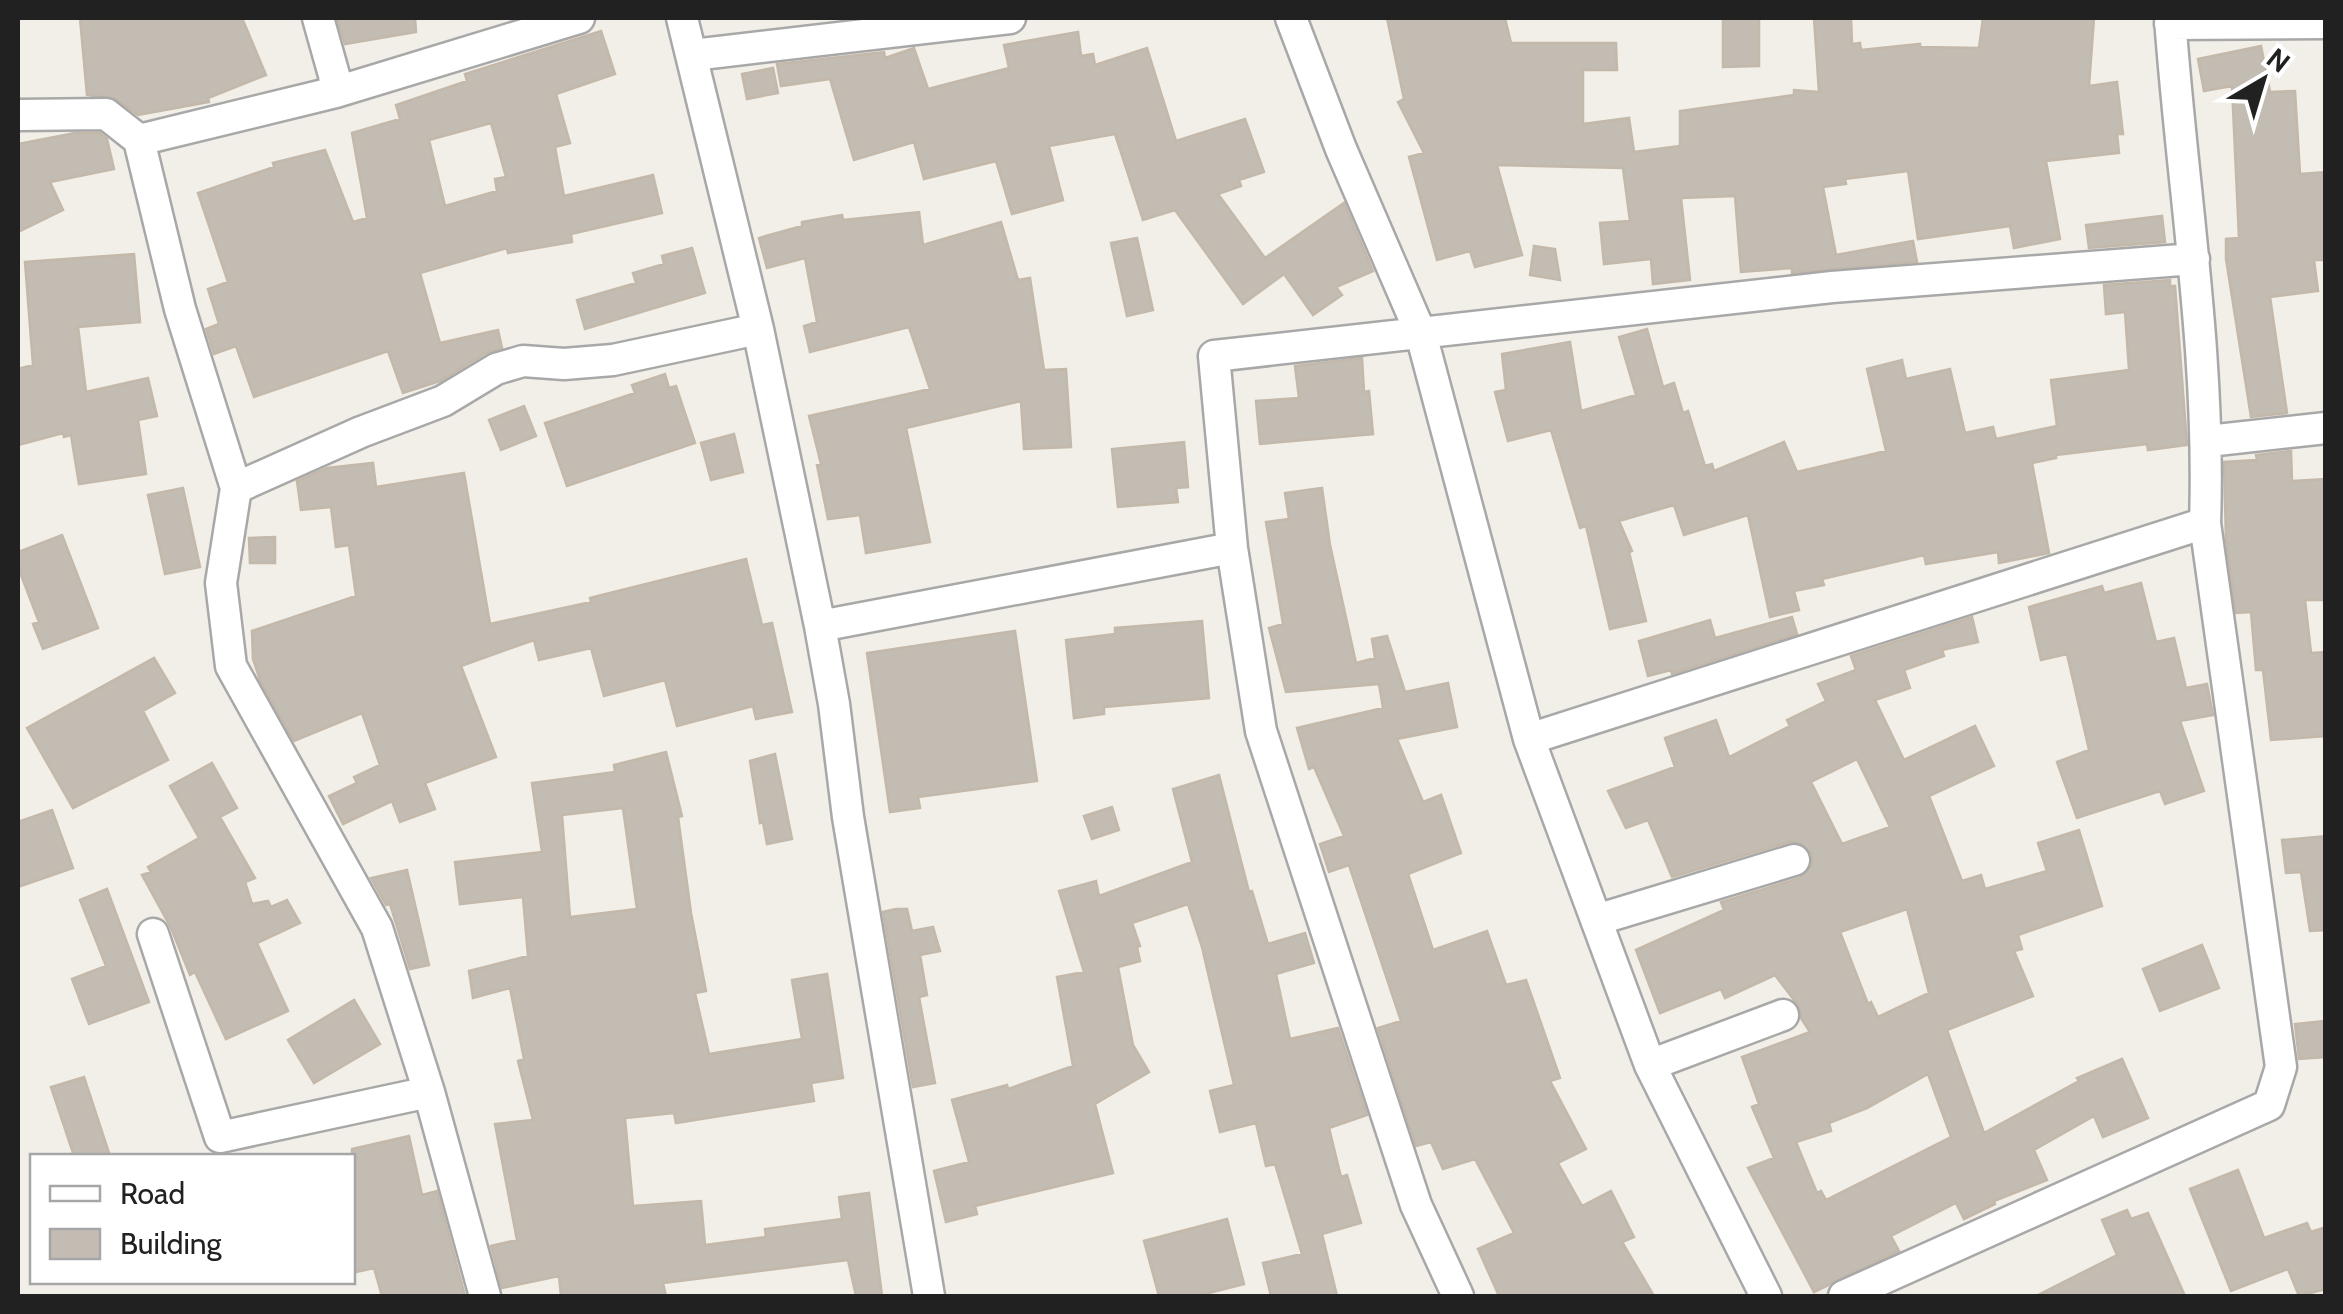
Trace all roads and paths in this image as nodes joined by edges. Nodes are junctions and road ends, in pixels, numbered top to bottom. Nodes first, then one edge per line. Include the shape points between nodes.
1 (318, 18) edge
2 (579, 18) edge
3 (682, 18) edge
4 (1010, 18) edge
5 (1292, 18) edge
6 (2170, 20) edge
7 (2326, 23) edge
8 (693, 55) junction
9 (336, 92) junction
10 (18, 114) edge
11 (139, 140) junction
12 (2194, 259) junction
13 (758, 330) junction
14 (1421, 334) junction
15 (2326, 428) edge
16 (2208, 441) junction
17 (236, 488) junction
18 (2205, 523) junction
19 (1232, 548) junction
20 (820, 626) junction
21 (1529, 739) junction
22 (1794, 860) dead end
23 (1596, 920) junction
24 (153, 934) dead end
25 (1783, 1015) dead end
26 (1650, 1065) junction
27 (429, 1092) junction
28 (484, 1296) edge
29 (929, 1296) edge
30 (1458, 1296) edge
31 (1766, 1296) edge
32 (1844, 1296) edge

1 - 9 street
2 - 9 street
3 - 8 street
4 - 8 street
5 - 14 street
6 - 7 street
6 - 12 street
8 - 13 street
9 - 11 street
10 - 11 street via 106,114
11 - 17 street via 180,309
12 - 14 street via 1832,287
12 - 16 street
13 - 17 street via 612,360 523,360
13 - 20 street
14 - 19 street via 1214,356
14 - 21 street
15 - 16 street
16 - 18 street
17 - 27 street via 221,583 232,666 377,928
18 - 21 street
18 - 32 street via 2281,1067 2269,1105
19 - 20 street
19 - 30 street via 1260,730 1416,1205
20 - 29 street
21 - 23 street
22 - 23 street
23 - 26 street
24 - 27 street via 220,1137
25 - 26 street
26 - 31 street
27 - 28 street

